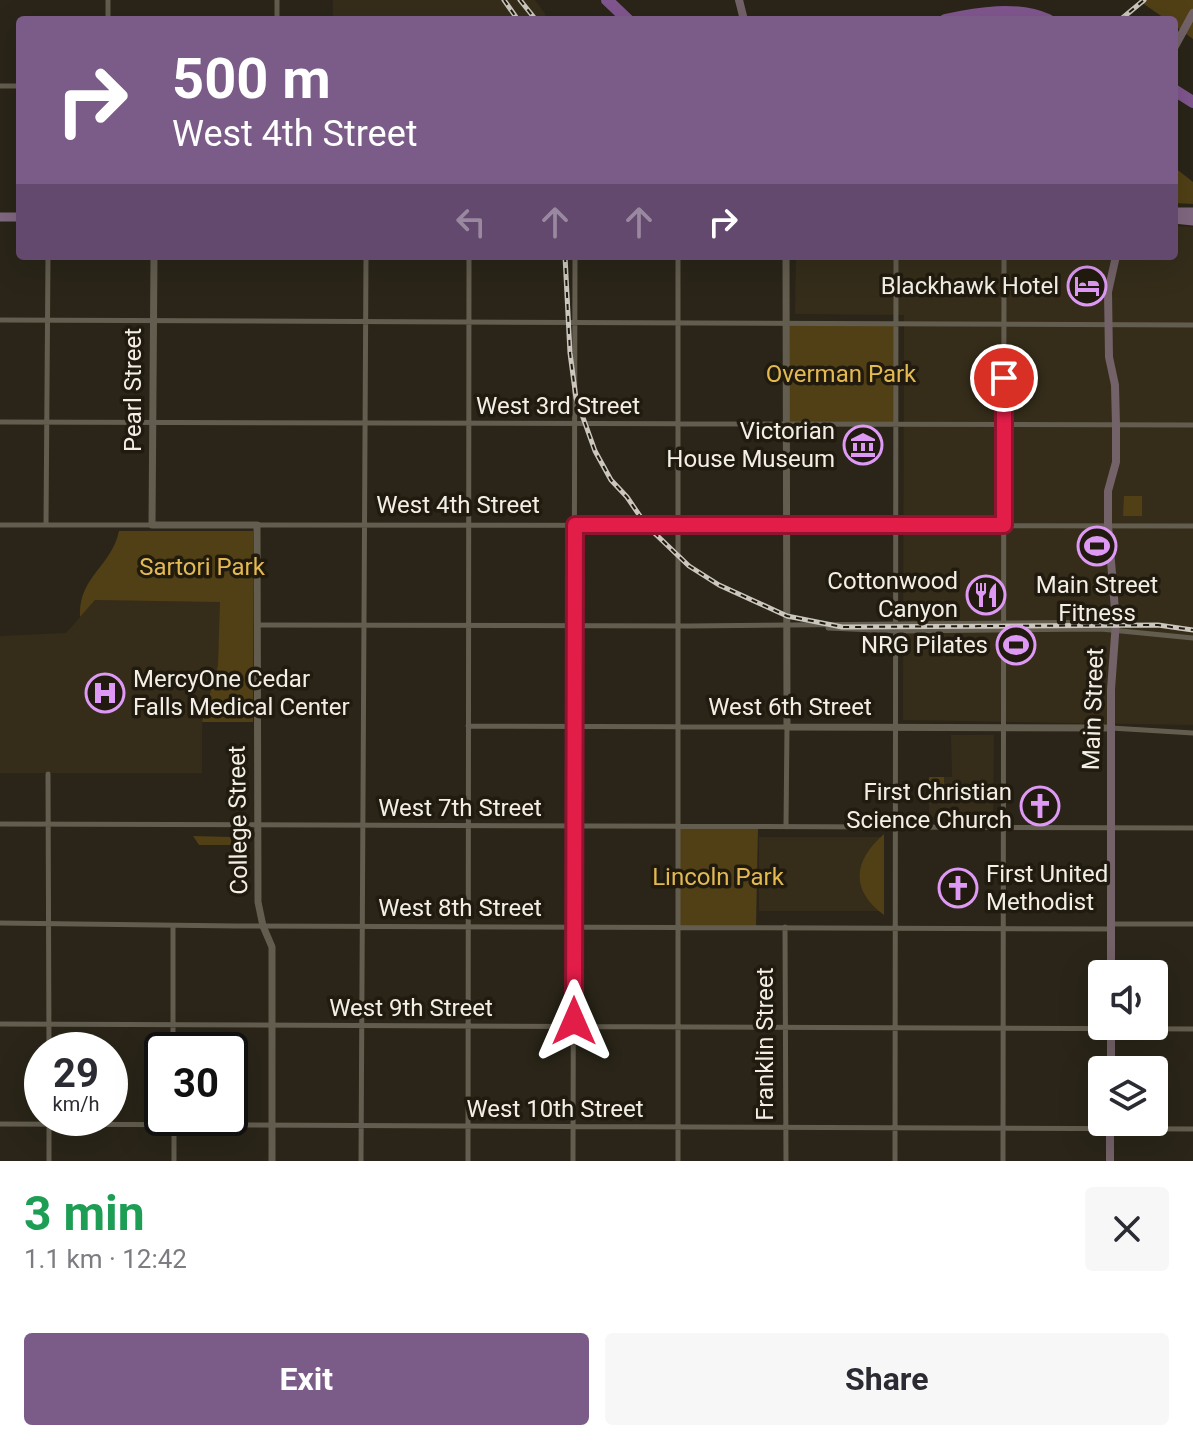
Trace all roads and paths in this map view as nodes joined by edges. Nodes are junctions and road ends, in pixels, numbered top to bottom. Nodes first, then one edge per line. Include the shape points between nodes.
1 (1193, 13) edge
2 (1178, 41) edge
3 (48, 260) edge
4 (154, 260) edge
5 (366, 260) edge
6 (469, 260) edge
7 (575, 260) edge
8 (678, 260) edge
9 (786, 260) edge
10 (896, 260) edge
11 (1004, 260) edge
12 (1115, 260) edge
13 (0, 320) edge
14 (47, 320) junction
15 (154, 321) junction
16 (366, 321) junction
17 (469, 322) junction
18 (576, 322) junction
19 (678, 322) junction
20 (786, 323) junction
21 (896, 323) junction
22 (1004, 323) junction
23 (1108, 324) junction
24 (1193, 325) edge
25 (0, 422) edge
26 (47, 422) junction
27 (153, 423) junction
28 (365, 423) junction
29 (469, 423) junction
30 (576, 424) junction
31 (678, 424) junction
32 (786, 424) junction
33 (896, 424) junction
34 (1004, 425) junction
35 (1116, 425) junction
36 (1193, 425) edge
37 (0, 525) edge
38 (46, 525) junction
39 (152, 525) junction
40 (257, 525) junction
41 (364, 525) junction
42 (468, 525) junction
43 (575, 525) junction
44 (678, 525) junction
45 (787, 525) junction
46 (896, 525) junction
47 (1004, 525) junction
48 (1108, 525) junction
49 (1193, 526) edge
50 (257, 625) junction
51 (364, 625) junction
52 (468, 626) junction
53 (575, 626) junction
54 (678, 626) junction
55 (787, 626) junction
56 (1116, 626) junction
57 (1004, 627) junction
58 (896, 628) junction
59 (1193, 638) edge
60 (468, 726) junction
61 (575, 727) junction
62 (679, 727) junction
63 (787, 727) junction
64 (896, 727) junction
65 (1004, 728) junction
66 (1111, 728) junction
67 (1193, 733) edge
68 (48, 774) dead end
69 (0, 824) edge
70 (48, 824) junction
71 (257, 826) junction
72 (363, 826) junction
73 (468, 826) junction
74 (574, 827) junction
75 (678, 827) junction
76 (786, 827) junction
77 (1004, 827) junction
78 (896, 828) junction
79 (1111, 828) junction
80 (1193, 828) edge
81 (0, 923) edge
82 (49, 923) junction
83 (1193, 924) edge
84 (362, 925) junction
85 (173, 926) junction
86 (263, 926) junction
87 (468, 926) junction
88 (574, 926) junction
89 (1111, 926) junction
90 (678, 927) junction
91 (785, 927) junction
92 (895, 928) junction
93 (1003, 929) junction
94 (1111, 960) edge
95 (0, 1024) edge
96 (49, 1024) junction
97 (173, 1025) junction
98 (272, 1026) junction
99 (362, 1026) junction
100 (468, 1026) junction
101 (573, 1027) junction
102 (678, 1028) junction
103 (785, 1028) junction
104 (1088, 1028) edge
105 (895, 1029) junction
106 (1003, 1029) junction
107 (1168, 1029) edge
108 (1193, 1029) edge
109 (49, 1032) edge
110 (173, 1032) edge
111 (24, 1123) edge
112 (0, 1124) edge
113 (248, 1125) edge
114 (272, 1126) junction
115 (361, 1126) junction
116 (468, 1127) junction
117 (573, 1127) junction
118 (1088, 1127) edge
119 (678, 1128) junction
120 (785, 1128) junction
121 (1168, 1128) edge
122 (895, 1129) junction
123 (1003, 1129) junction
124 (1193, 1129) edge
125 (49, 1136) edge
126 (174, 1136) edge
127 (1110, 1136) edge
128 (49, 1161) edge
129 (174, 1161) edge
130 (272, 1161) edge
131 (361, 1161) edge
132 (468, 1161) edge
133 (573, 1161) edge
134 (678, 1161) edge
135 (786, 1161) edge
136 (895, 1161) edge
137 (1003, 1161) edge
138 (1110, 1161) edge

1 - 2 main road
3 - 14 street
4 - 15 street, Pearl Street
5 - 16 street
6 - 17 street
7 - 18 street
8 - 19 street
9 - 20 street
10 - 21 street
11 - 22 street
12 - 23 main road, Main Street
13 - 14 street
14 - 15 street
14 - 26 street
15 - 16 street
15 - 27 street, Pearl Street
16 - 17 street
16 - 28 street
17 - 18 street
17 - 29 street
18 - 19 street
18 - 30 street
19 - 20 street
19 - 31 street
20 - 21 street
20 - 32 street
21 - 22 street
21 - 33 street
22 - 23 street
22 - 34 street
23 - 24 street
23 - 35 main road, Main Street
25 - 26 street, West 3rd Street
26 - 27 street, West 3rd Street
26 - 38 street
27 - 28 street, West 3rd Street
27 - 39 street, Pearl Street
28 - 29 street, West 3rd Street
28 - 41 street
29 - 30 street, West 3rd Street
29 - 42 street
30 - 31 street, West 3rd Street
30 - 43 street
31 - 32 street, West 3rd Street
31 - 44 street
32 - 33 street, West 3rd Street
32 - 45 street
33 - 34 street, West 3rd Street
33 - 46 street
34 - 35 street, West 3rd Street
34 - 47 street
35 - 36 street, West 3rd Street
35 - 48 main road, Main Street
37 - 38 street, West 4th Street
38 - 39 street, West 4th Street
39 - 40 street, West 4th Street
40 - 41 street, West 4th Street
40 - 50 street, College Street
41 - 42 street, West 4th Street
41 - 51 street
42 - 43 street, West 4th Street
42 - 52 street
43 - 44 street, West 4th Street
43 - 53 street
44 - 45 street, West 4th Street
44 - 54 street
45 - 46 street, West 4th Street
45 - 55 street
46 - 47 street, West 4th Street
46 - 58 street
47 - 48 street, West 4th Street
47 - 57 street
48 - 49 street, West 4th Street
48 - 56 main road, Main Street
50 - 51 street
50 - 71 street, College Street
51 - 52 street
51 - 72 street
52 - 53 street
52 - 60 street
53 - 54 street
53 - 61 street
54 - 55 street
54 - 62 street
55 - 58 street
55 - 63 street
56 - 57 street
56 - 59 street
56 - 66 main road, Main Street
57 - 58 street
57 - 65 street
58 - 64 street
60 - 61 street, West 6th Street
60 - 73 street
61 - 62 street, West 6th Street
61 - 74 street
62 - 63 street, West 6th Street
62 - 75 street
63 - 64 street, West 6th Street
63 - 76 street
64 - 65 street, West 6th Street
64 - 78 street
65 - 66 street, West 6th Street
65 - 77 street
66 - 67 street
66 - 79 main road, Main Street
68 - 70 street
69 - 70 street, West 7th Street
70 - 71 street, West 7th Street
70 - 82 street
71 - 72 street, West 7th Street
71 - 86 street, College Street
72 - 73 street, West 7th Street
72 - 84 street
73 - 74 street, West 7th Street
73 - 87 street
74 - 75 street, West 7th Street
74 - 88 street
75 - 76 street, West 7th Street
75 - 90 street
76 - 78 street, West 7th Street
77 - 78 street, West 7th Street
77 - 79 street, West 7th Street
77 - 93 street
78 - 92 street
79 - 80 street, West 7th Street
79 - 89 main road, Main Street
81 - 82 street, West 8th Street
82 - 85 street, West 8th Street
82 - 96 street
83 - 89 street, West 8th Street
84 - 86 street, West 8th Street
84 - 87 street, West 8th Street
84 - 99 street
85 - 86 street, West 8th Street
85 - 97 street
86 - 98 street, College Street via 272,947
87 - 88 street, West 8th Street
87 - 100 street
88 - 90 street, West 8th Street
88 - 101 street
89 - 93 street, West 8th Street
89 - 94 main road, Main Street
90 - 91 street, West 8th Street
90 - 102 street
91 - 92 street, West 8th Street
91 - 103 street, Franklin Street
92 - 93 street, West 8th Street
92 - 105 street
93 - 106 street
95 - 96 street, West 9th Street
96 - 97 street, West 9th Street
96 - 109 street
97 - 98 street, West 9th Street
97 - 110 street
98 - 99 street, West 9th Street
98 - 114 street, College Street
99 - 100 street, West 9th Street
99 - 115 street
100 - 101 street, West 9th Street
100 - 116 street
101 - 102 street, West 9th Street
101 - 117 street
102 - 103 street, West 9th Street
102 - 119 street
103 - 105 street, West 9th Street
103 - 120 street, Franklin Street
104 - 106 street, West 9th Street
105 - 106 street, West 9th Street
105 - 122 street
106 - 123 street
107 - 108 street, West 9th Street
111 - 112 street, West 10th Street
113 - 114 street, West 10th Street
114 - 115 street, West 10th Street
114 - 130 street, College Street
115 - 116 street, West 10th Street
115 - 131 street
116 - 117 street, West 10th Street
116 - 132 street
117 - 119 street, West 10th Street
117 - 133 street
118 - 123 street, West 10th Street
119 - 120 street, West 10th Street
119 - 134 street
120 - 122 street, West 10th Street
120 - 135 street, Franklin Street
121 - 124 street, West 10th Street
122 - 123 street, West 10th Street
122 - 136 street
123 - 137 street
125 - 128 street
126 - 129 street
127 - 138 main road

